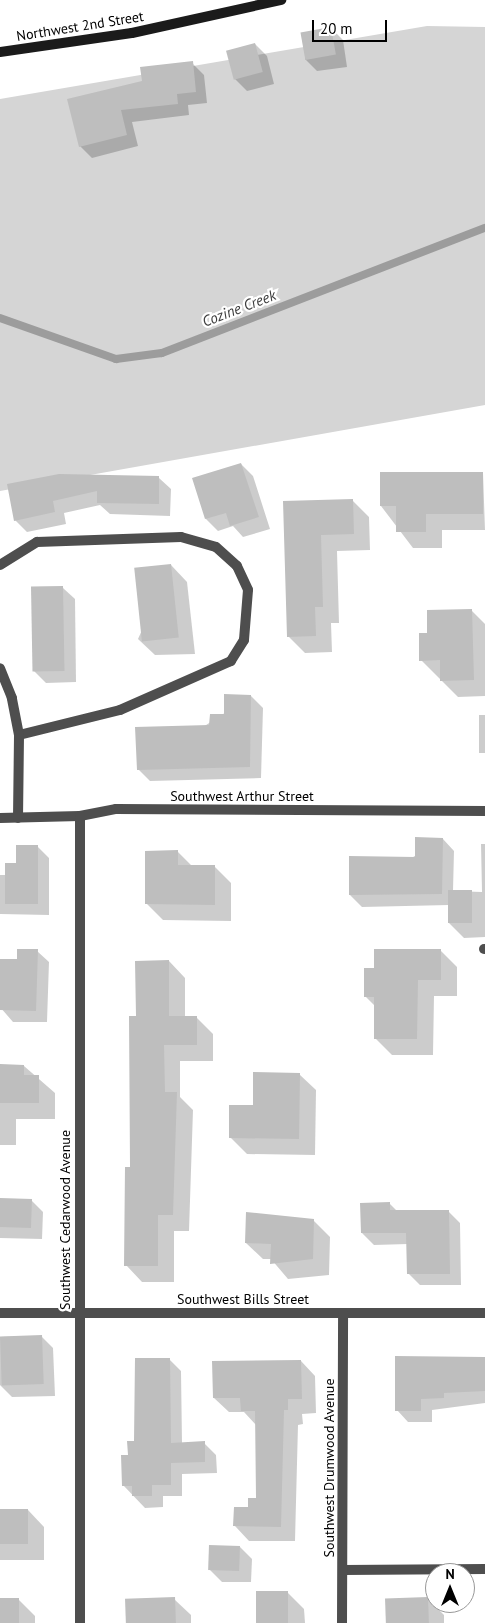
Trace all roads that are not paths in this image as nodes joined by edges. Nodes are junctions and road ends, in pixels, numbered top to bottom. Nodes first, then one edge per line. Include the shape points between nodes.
1 (281, 0) edge
2 (0, 52) edge
3 (0, 565) edge
4 (0, 668) edge
5 (19, 734) junction
6 (485, 812) edge
7 (80, 816) junction
8 (0, 818) edge
9 (18, 818) junction
10 (0, 1313) edge
11 (79, 1313) junction
12 (343, 1313) junction
13 (485, 1313) edge
14 (485, 1568) edge
15 (343, 1570) junction
16 (80, 1623) edge
17 (342, 1623) edge

1 - 2 main road, Northwest 2nd Street via 132,33
3 - 5 street via 37,542 181,537 216,546 237,566 248,590 244,640 231,662 120,710
4 - 5 street via 12,698
5 - 9 street
6 - 7 street, Southwest Arthur Street via 116,809
7 - 9 street, Southwest Arthur Street
7 - 11 street, Southwest Cedarwood Avenue
8 - 9 street, Southwest Arthur Street
10 - 11 street, Southwest Bills Street
11 - 12 street, Southwest Bills Street
11 - 16 street, Southwest Cedarwood Avenue
12 - 13 street, Southwest Bills Street
12 - 15 street, Southwest Drumwood Avenue
14 - 15 street
15 - 17 street, Southwest Drumwood Avenue

